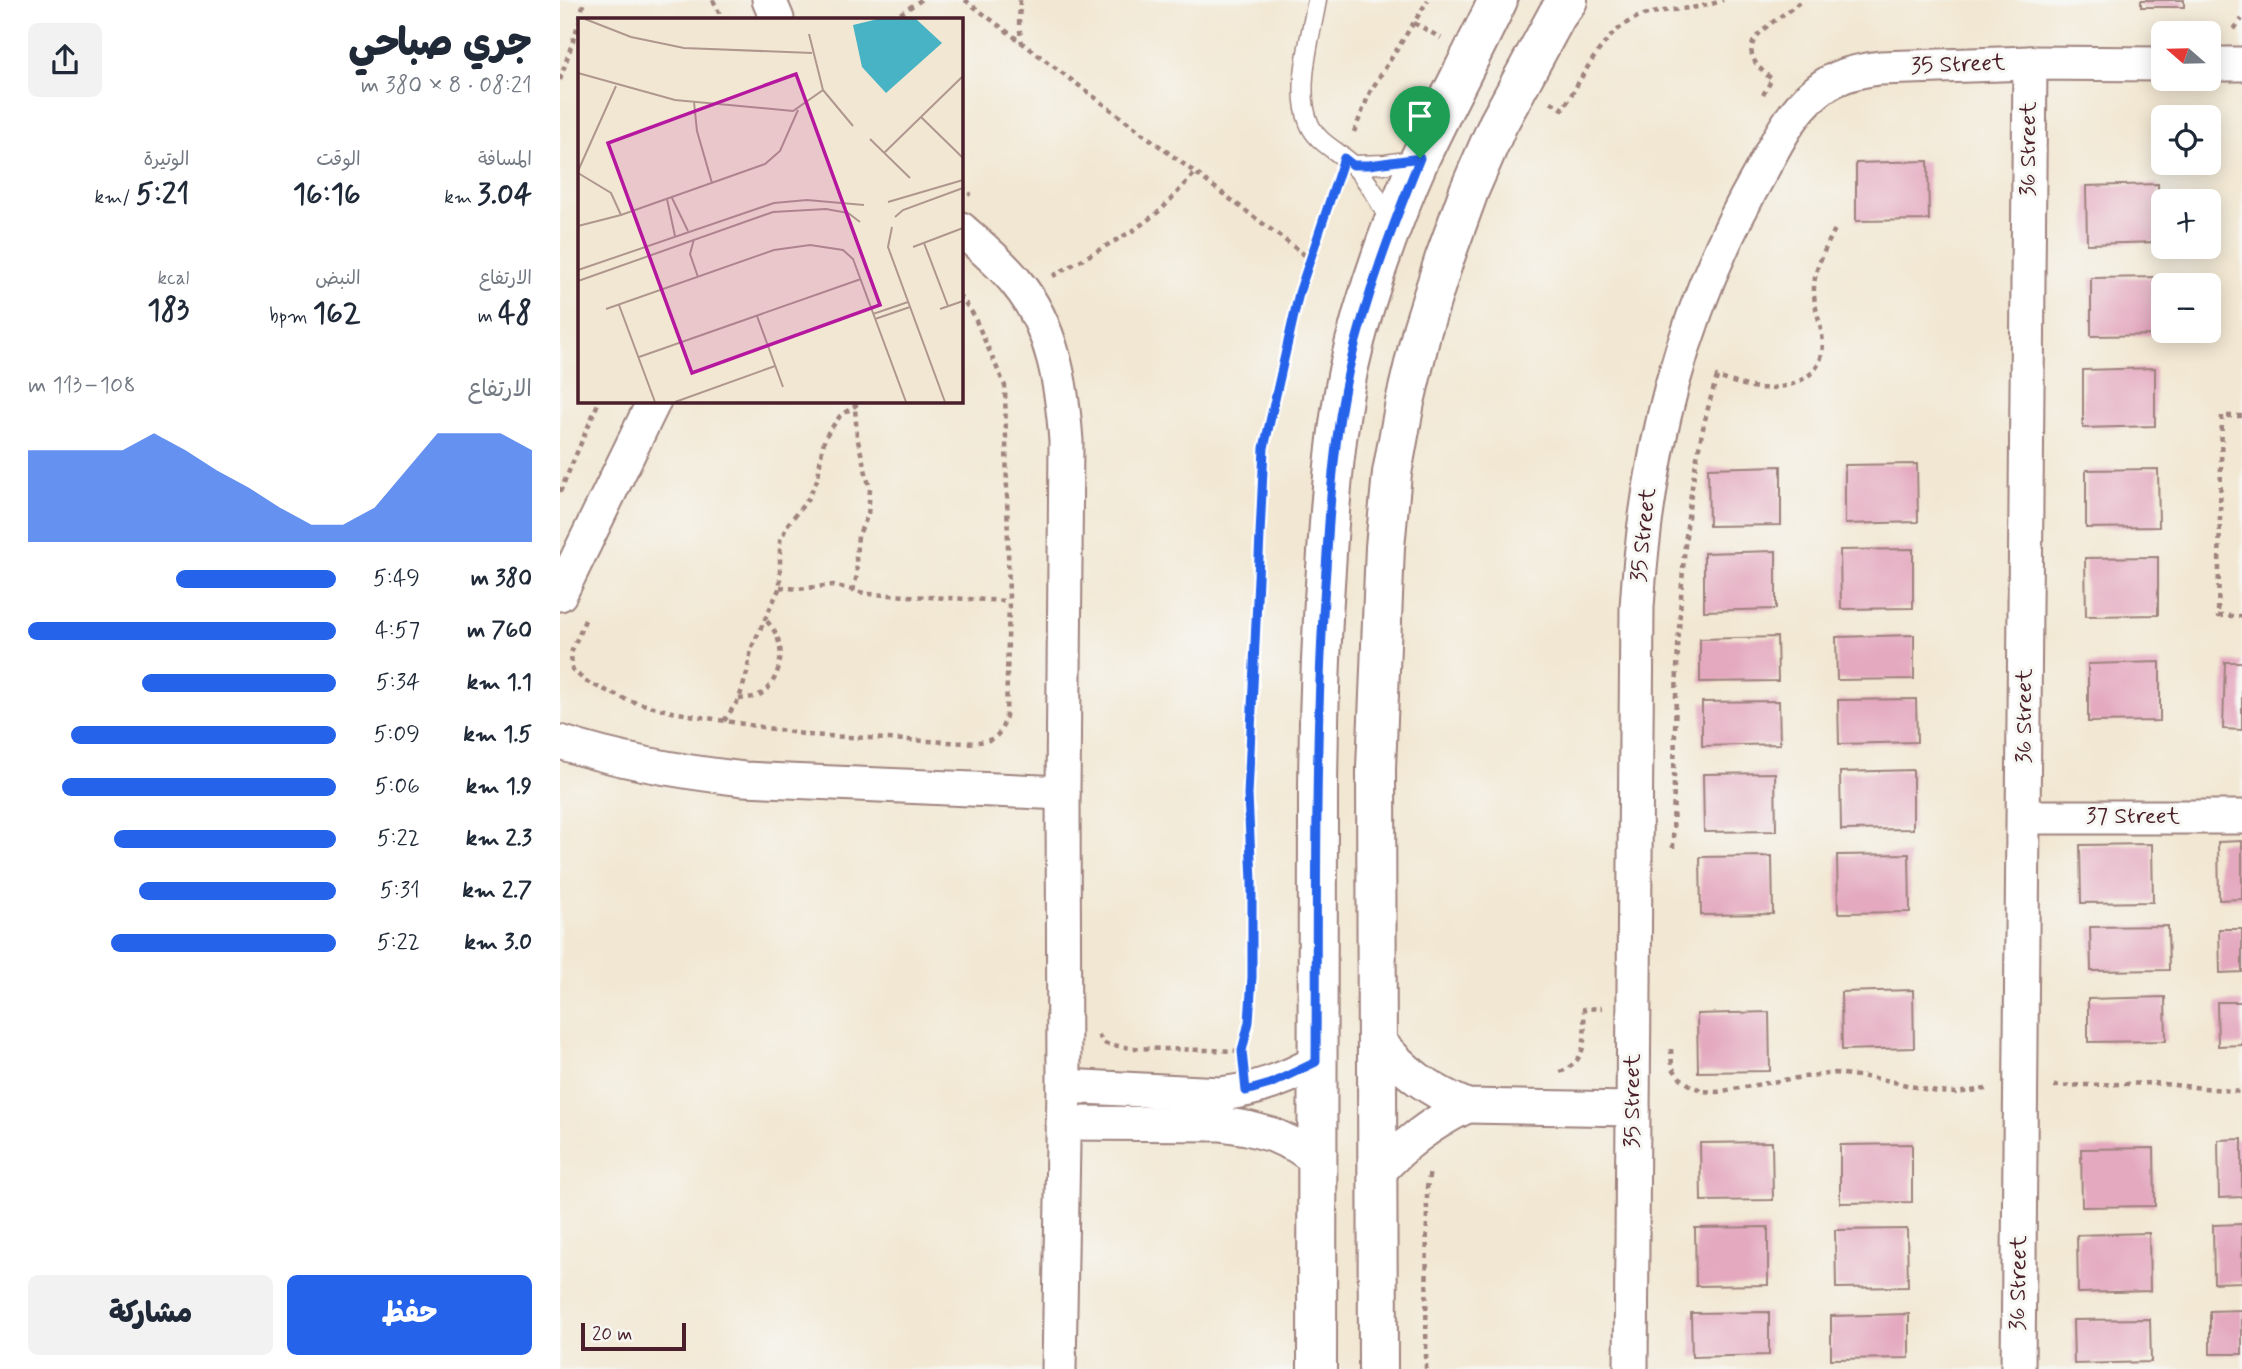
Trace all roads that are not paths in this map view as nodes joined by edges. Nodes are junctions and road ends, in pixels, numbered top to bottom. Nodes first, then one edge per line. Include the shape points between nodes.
1 (769, 0) edge
2 (1317, 0) edge
3 (1498, 0) edge
4 (1568, 0) edge
5 (777, 18) edge
6 (2030, 63) junction
7 (2151, 64) edge
8 (2221, 64) edge
9 (2242, 64) edge
10 (1420, 158) junction
11 (1348, 161) junction
12 (1392, 226) junction
13 (962, 230) edge
14 (654, 402) edge
15 (560, 594) edge
16 (560, 742) edge
17 (1063, 793) junction
18 (2024, 817) junction
19 (2242, 817) edge
20 (1377, 1039) junction
21 (1316, 1062) junction
22 (1064, 1086) junction
23 (1467, 1106) junction
24 (1633, 1109) junction
25 (1063, 1124) junction
26 (1319, 1161) junction
27 (1377, 1174) junction
28 (1059, 1369) edge
29 (1317, 1369) edge
30 (1378, 1369) edge
31 (1631, 1369) edge
32 (2018, 1369) edge

1 - 5 street
2 - 11 lane via 1303,83 1305,105 1309,124 1324,144
3 - 10 street
4 - 20 street via 1498,124 1469,191 1422,330 1392,473 1378,693
6 - 7 street, 35 Street
6 - 18 street, 36 Street
6 - 24 street, 35 Street via 1857,71 1815,92 1784,131 1735,217 1695,310 1665,407 1646,506 1637,607
8 - 9 street
10 - 11 lane via 1387,164
10 - 12 street
11 - 12 lane via 1375,194
12 - 21 street via 1348,372 1329,519 1319,713
13 - 17 street via 1017,283 1038,315 1059,380 1066,441
14 - 15 street
16 - 17 street via 627,761 744,779
17 - 22 street
18 - 19 street, 37 Street
18 - 32 street, 36 Street
20 - 23 street via 1426,1087
20 - 27 street
21 - 22 street via 1282,1080 1221,1094
21 - 26 street
22 - 25 street
23 - 24 street
23 - 27 street via 1418,1134
24 - 31 street, 35 Street
25 - 26 street via 1221,1124 1273,1135
25 - 28 street
26 - 29 street
27 - 30 street

